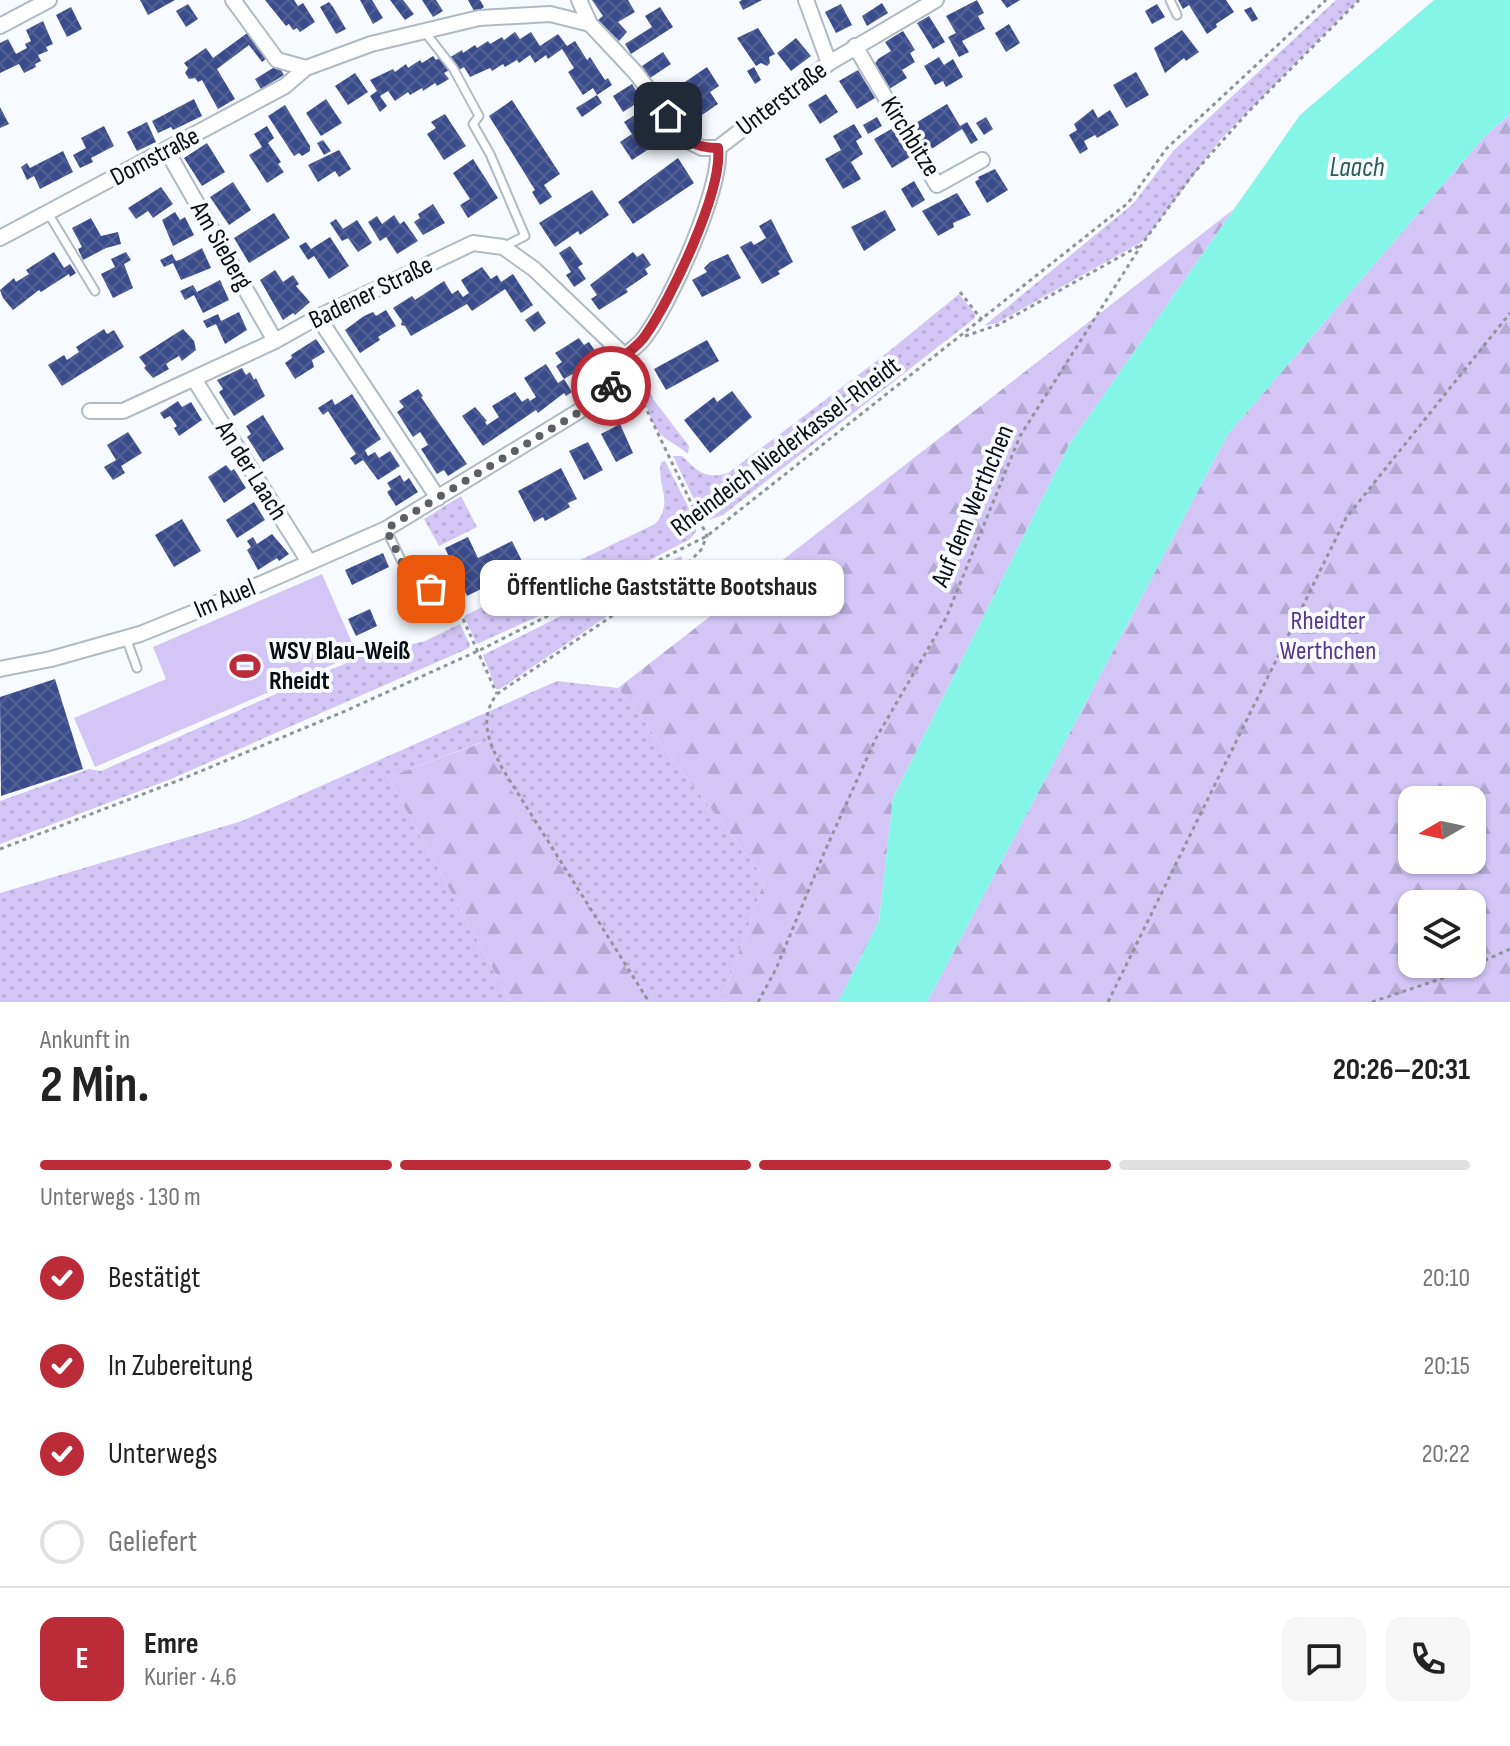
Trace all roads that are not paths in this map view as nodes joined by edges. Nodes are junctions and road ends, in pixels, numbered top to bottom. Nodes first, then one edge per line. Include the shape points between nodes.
1 (49, 0) edge
2 (233, 0) edge
3 (579, 0) edge
4 (806, 0) edge
5 (936, 0) edge
6 (1170, 0) edge
7 (1177, 15) dead end
8 (590, 24) junction
9 (0, 26) edge
10 (424, 31) junction
11 (855, 46) junction
12 (829, 63) junction
13 (306, 68) junction
14 (718, 148) junction
15 (167, 151) junction
16 (982, 160) dead end
17 (48, 213) junction
18 (0, 238) edge
19 (503, 247) junction
20 (95, 291) dead end
21 (318, 317) junction
22 (275, 341) junction
23 (625, 356) junction
24 (194, 379) junction
25 (90, 411) dead end
26 (438, 498) junction
27 (386, 529) junction
28 (309, 562) junction
29 (431, 589) road end
30 (126, 638) junction
31 (137, 668) dead end
32 (0, 669) edge

1 - 9 street
2 - 13 street via 277,60
3 - 8 street
4 - 12 street
5 - 11 street, Unterstraße
6 - 7 lane
8 - 10 street via 550,14 479,18
8 - 14 street, Unterstraße via 688,141
10 - 13 street
10 - 19 lane via 453,68 479,116 473,124 525,236
11 - 12 street, Unterstraße
11 - 16 street, Kirchbitze via 937,185
12 - 14 street, Unterstraße
13 - 15 street, Domstraße via 285,86
14 - 23 street, Im Auel via 717,178 699,232 644,339
15 - 17 street, Domstraße
15 - 22 street, Am Sieberg
17 - 18 street, Domstraße
17 - 20 lane
19 - 21 street, Badener Straße via 473,243
19 - 23 street via 534,269
21 - 22 street, Badener Straße
21 - 26 street
22 - 24 street, Badener Straße
23 - 26 street, Im Auel via 607,394
24 - 25 street, Badener Straße via 123,411
24 - 28 street, An der Laach
26 - 27 street, Im Auel
27 - 28 street, Im Auel
27 - 29 lane via 402,562 423,570
28 - 30 street, Im Auel
30 - 31 lane
30 - 32 street, Im Auel

